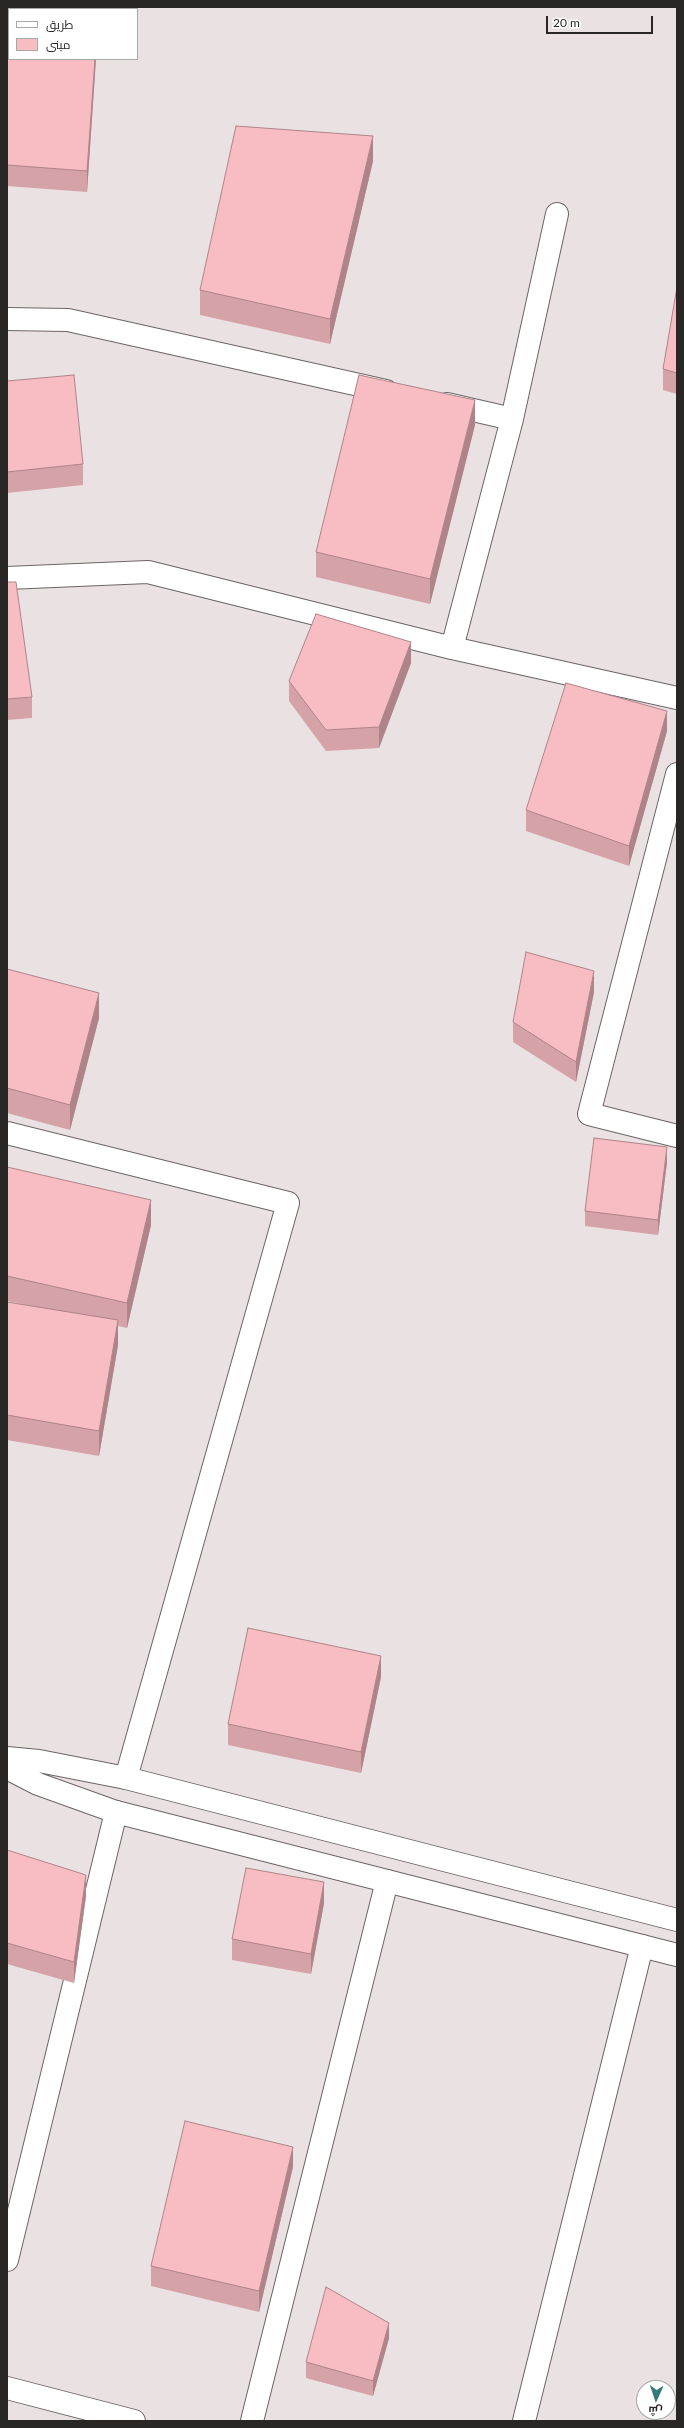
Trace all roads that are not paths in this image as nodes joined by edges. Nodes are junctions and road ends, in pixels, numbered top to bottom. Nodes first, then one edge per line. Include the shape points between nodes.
1 (557, 214) dead end
2 (7, 319) edge
3 (403, 395) edge
4 (426, 400) edge
5 (512, 419) junction
6 (7, 578) edge
7 (452, 648) junction
8 (677, 698) edge
9 (677, 774) edge
10 (7, 1133) edge
11 (677, 1136) edge
12 (7, 1758) edge
13 (7, 1768) edge
14 (126, 1778) junction
15 (116, 1812) junction
16 (387, 1881) junction
17 (677, 1920) edge
18 (642, 1946) junction
19 (677, 1955) edge
20 (7, 2260) edge
21 (7, 2388) edge
22 (134, 2421) edge
23 (252, 2421) edge
24 (524, 2421) edge

1 - 5 street
2 - 3 street via 68,320
4 - 5 street
5 - 7 street
6 - 7 street via 148,572
7 - 8 street
9 - 11 street via 589,1114
10 - 14 street via 288,1203
12 - 14 street via 39,1761
13 - 15 street via 38,1784
14 - 17 street
15 - 16 street
15 - 20 street
16 - 18 street
16 - 23 street
18 - 19 street
18 - 24 street
21 - 22 street

